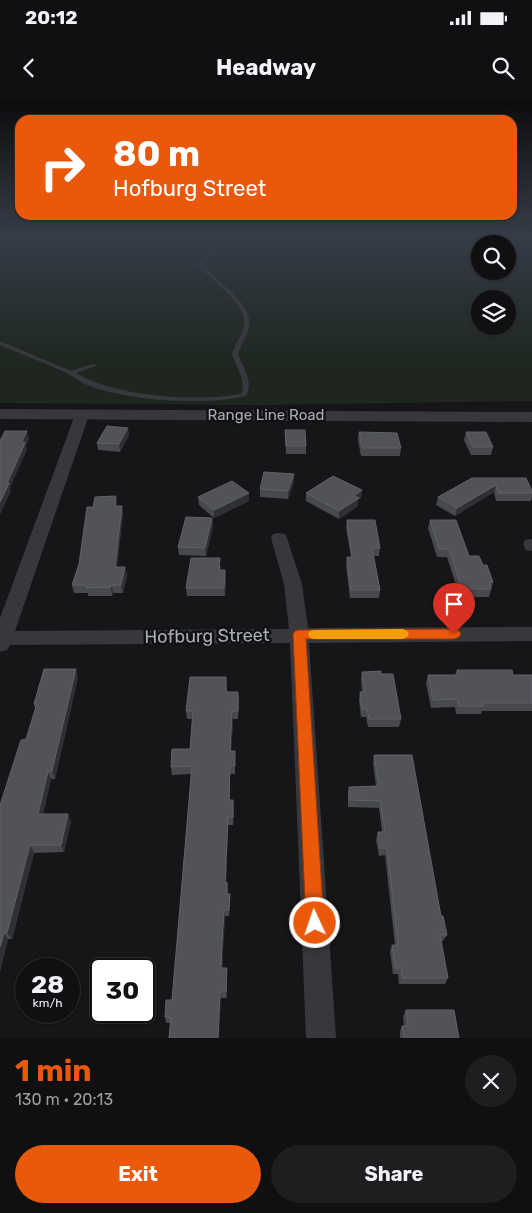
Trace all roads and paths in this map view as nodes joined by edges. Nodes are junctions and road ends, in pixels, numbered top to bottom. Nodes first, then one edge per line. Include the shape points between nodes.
1 (211, 279) edge
2 (0, 343) edge
3 (94, 365) dead end
4 (71, 373) junction
5 (0, 414) edge
6 (82, 415) junction
7 (532, 417) edge
8 (280, 538) dead end
9 (299, 634) junction
10 (532, 634) edge
11 (1, 641) edge
12 (321, 1038) edge

1 - 4 lane via 234,298 246,315 245,329 235,354 248,383 244,395 218,400 159,397 88,383
2 - 4 lane
3 - 4 lane
5 - 6 street, Range Line Road
6 - 7 street, Range Line Road
6 - 11 street
8 - 9 street via 293,584
9 - 10 street, Hofburg Street
9 - 11 street, Hofburg Street
9 - 12 street

